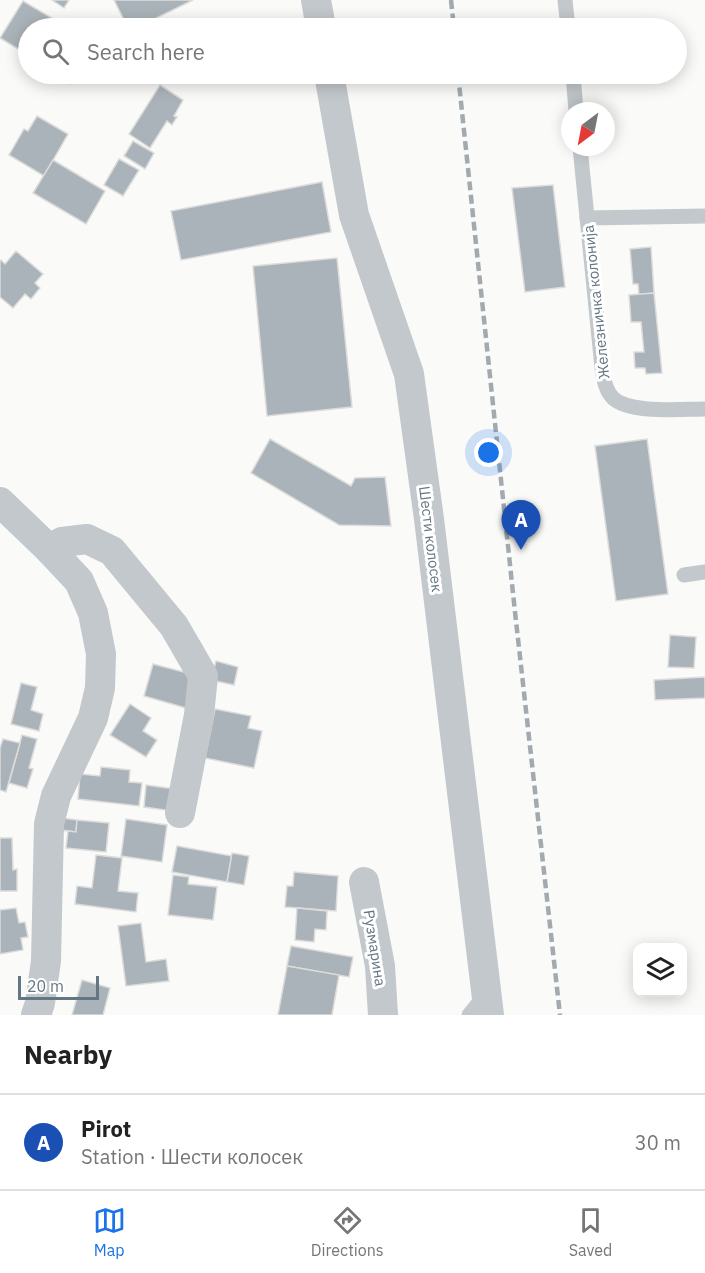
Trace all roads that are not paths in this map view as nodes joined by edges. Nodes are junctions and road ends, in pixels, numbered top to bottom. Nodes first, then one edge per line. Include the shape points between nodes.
1 (316, 0) edge
2 (566, 0) edge
3 (319, 18) edge
4 (567, 18) edge
5 (331, 84) edge
6 (574, 84) edge
7 (575, 102) edge
8 (581, 156) edge
9 (705, 216) edge
10 (587, 218) junction
11 (705, 409) edge
12 (0, 502) edge
13 (50, 549) junction
14 (705, 572) edge
15 (684, 575) dead end
16 (180, 813) dead end
17 (363, 882) dead end
18 (481, 1008) edge
19 (36, 1015) edge
20 (383, 1015) edge

1 - 3 street
2 - 4 lane
5 - 18 street, Шести колосек via 354,215 409,374 430,531
6 - 7 lane
8 - 10 lane, Железничка колонија
9 - 10 lane
10 - 11 lane, Железничка колонија via 605,386 624,405 642,409
12 - 13 street
13 - 16 street via 62,542 87,538 112,551 174,626 203,676
13 - 19 street via 79,581 93,613 101,654 100,688 93,718 56,795 49,824 46,961
14 - 15 lane
17 - 20 street, Рузмарина via 380,966

